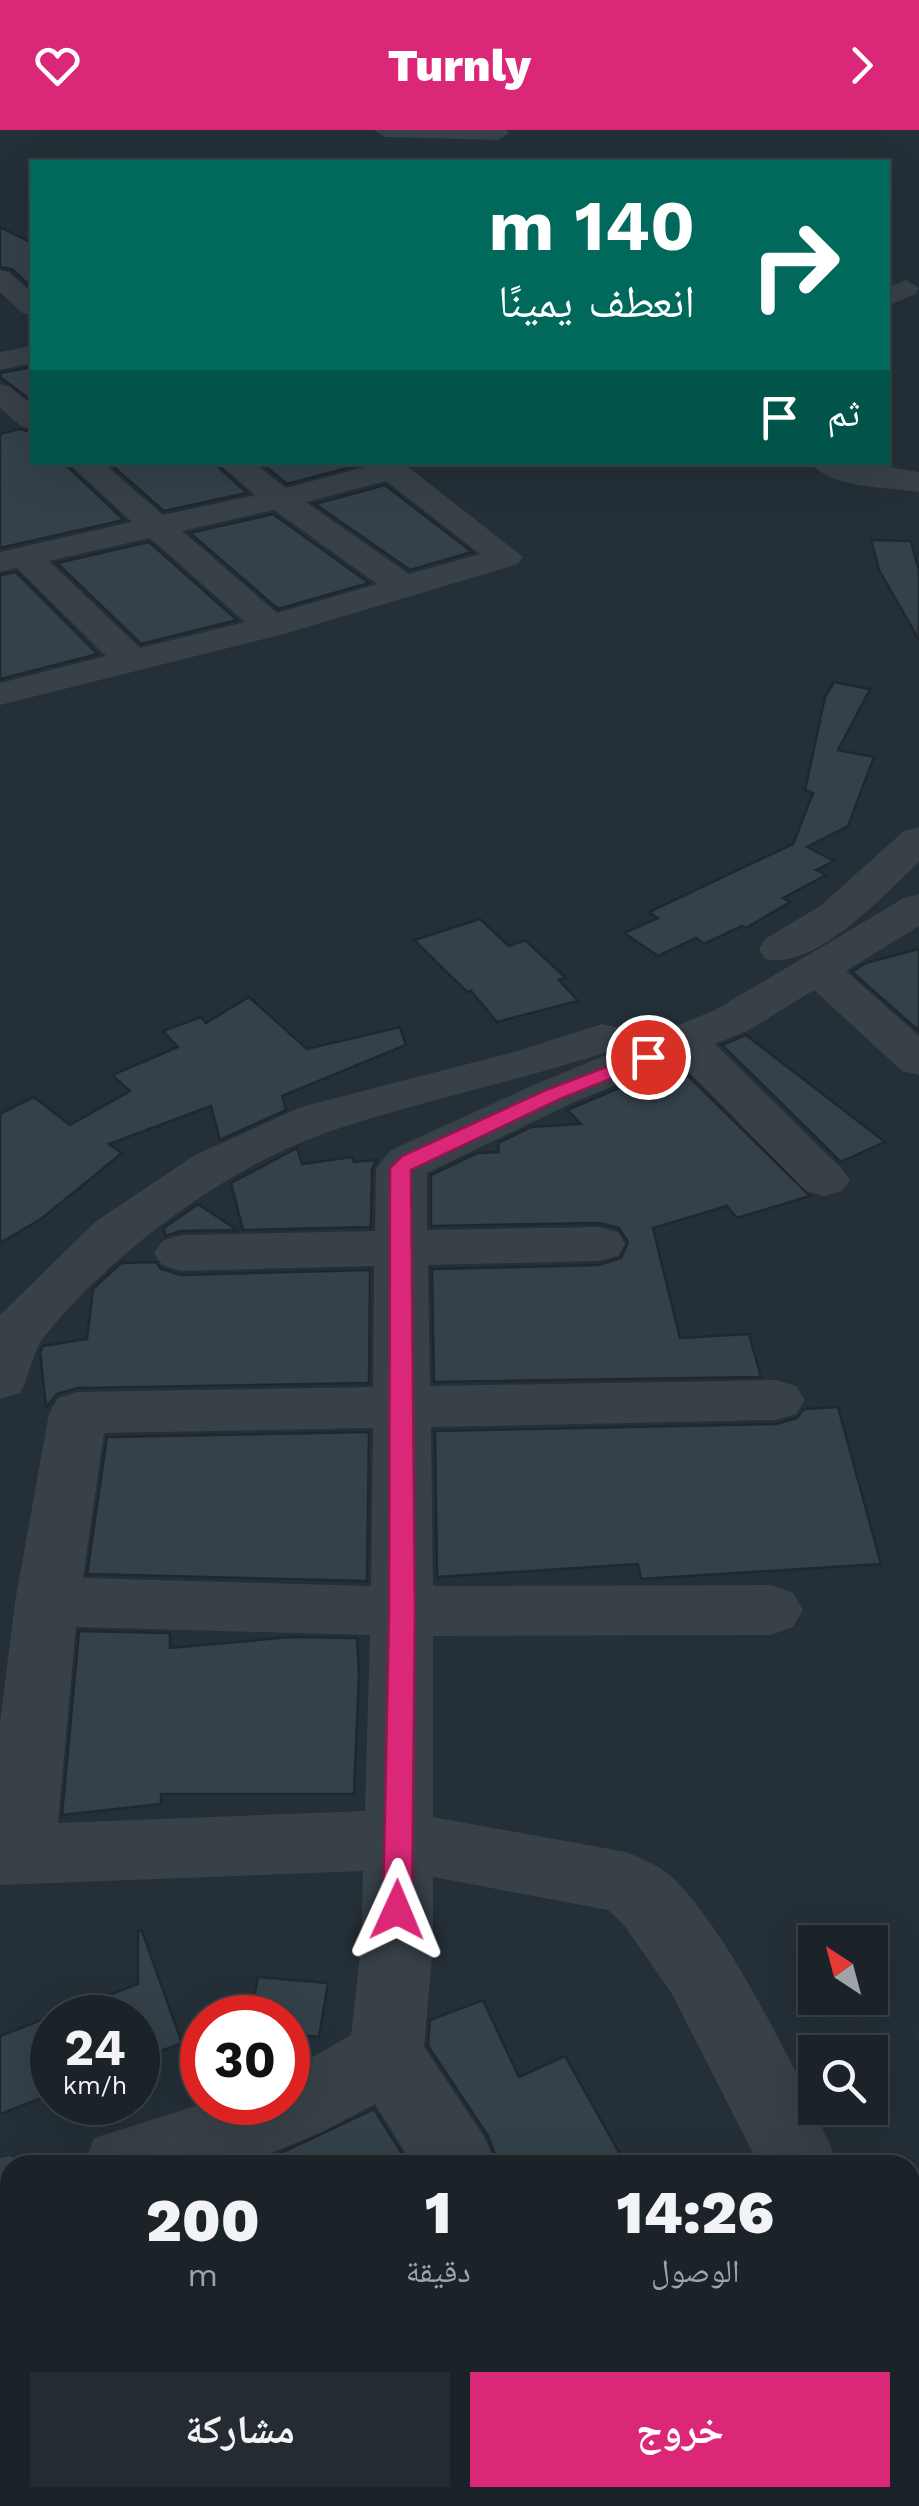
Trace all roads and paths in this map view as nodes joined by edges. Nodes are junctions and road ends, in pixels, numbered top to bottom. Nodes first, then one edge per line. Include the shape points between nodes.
1 (385, 130) edge
2 (498, 133) dead end
3 (0, 278) edge
4 (30, 305) edge
5 (30, 355) edge
6 (0, 361) edge
7 (0, 392) edge
8 (30, 418) edge
9 (86, 465) edge
10 (236, 465) edge
11 (833, 465) edge
12 (387, 466) edge
13 (878, 469) edge
14 (919, 482) edge
15 (280, 499) junction
16 (158, 527) junction
17 (12, 560) edge
18 (406, 588) junction
19 (272, 626) junction
20 (134, 662) junction
21 (0, 694) edge
22 (919, 840) edge
23 (919, 907) edge
24 (818, 970) junction
25 (684, 1041) junction
26 (919, 1060) edge
27 (824, 1180) dead end
28 (599, 1244) dead end
29 (400, 1248) junction
30 (181, 1253) dead end
31 (0, 1379) edge
32 (776, 1400) dead end
33 (400, 1408) junction
34 (46, 1602) junction
35 (771, 1610) dead end
36 (402, 1611) junction
37 (398, 1840) junction
38 (10, 1855) edge
39 (386, 2054) junction
40 (159, 2155) edge
41 (450, 2155) edge
42 (795, 2155) edge

1 - 2 street
3 - 4 street
5 - 6 street
7 - 8 street
9 - 16 street
10 - 15 street
11 - 13 street via 853,473
12 - 15 street
12 - 18 street via 506,557
13 - 14 street
15 - 16 street
15 - 18 street
16 - 17 street
16 - 19 street
17 - 20 street
18 - 19 street
19 - 20 street
20 - 21 street
22 - 31 street via 836,915 690,1008 532,1062 320,1118 213,1166 114,1234 14,1332
23 - 24 street
24 - 25 street
24 - 26 street
25 - 27 street
25 - 29 street via 410,1160 401,1168
28 - 29 street
29 - 30 street
29 - 33 street
32 - 33 street
33 - 34 street via 78,1413
33 - 36 street
34 - 36 street
34 - 38 street
35 - 36 street
36 - 37 street
37 - 38 street
37 - 39 street
37 - 42 street via 611,1878 640,1890 692,1961
39 - 40 street via 289,2110
39 - 41 street

